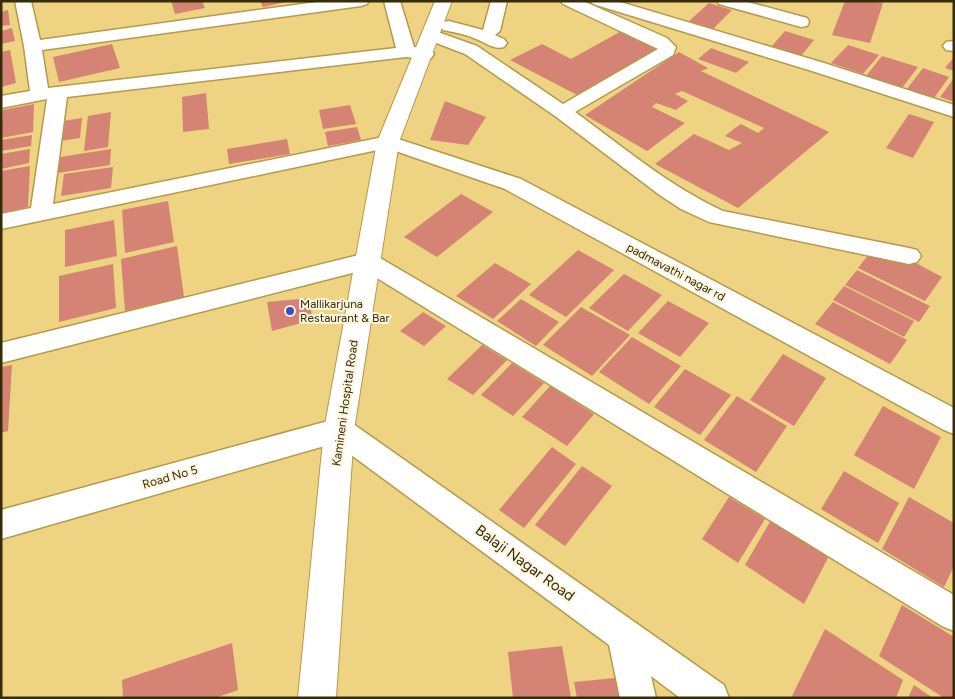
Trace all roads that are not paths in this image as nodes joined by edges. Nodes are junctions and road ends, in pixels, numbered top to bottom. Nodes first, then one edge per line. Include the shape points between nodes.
1 (361, 1) edge
2 (392, 1) edge
3 (499, 1) edge
4 (569, 1) edge
5 (599, 1) edge
6 (725, 1) edge
7 (18, 3) edge
8 (801, 22) dead end
9 (429, 33) edge
10 (33, 46) junction
11 (49, 94) junction
12 (1, 102) edge
13 (954, 111) edge
14 (562, 112) junction
15 (388, 142) junction
16 (41, 214) junction
17 (1, 222) edge
18 (909, 256) dead end
19 (367, 261) junction
20 (1, 352) edge
21 (954, 422) edge
22 (338, 430) junction
23 (1, 525) edge
24 (954, 614) edge
25 (624, 634) junction
26 (317, 698) edge
27 (638, 698) edge
28 (711, 698) edge

1 - 10 street
2 - 9 street
3 - 9 street via 495,36
4 - 14 street via 661,42 667,47 667,52
5 - 13 street
6 - 8 street
7 - 10 street
9 - 11 street
9 - 14 street via 471,50
9 - 15 street, Kamineni Hospital Road
10 - 11 street
11 - 12 street
11 - 16 street
14 - 18 street via 670,192 717,217
15 - 16 street
15 - 19 street, Kamineni Hospital Road
15 - 21 street, padmavathi nagar rd via 513,184
16 - 17 street
19 - 20 street
19 - 22 street, Kamineni Hospital Road
19 - 24 street
22 - 23 street, Road No 5
22 - 25 street, Balaji Nagar Road
22 - 26 street, Kamineni Hospital Road
25 - 27 street
25 - 28 street, Balaji Nagar Road

